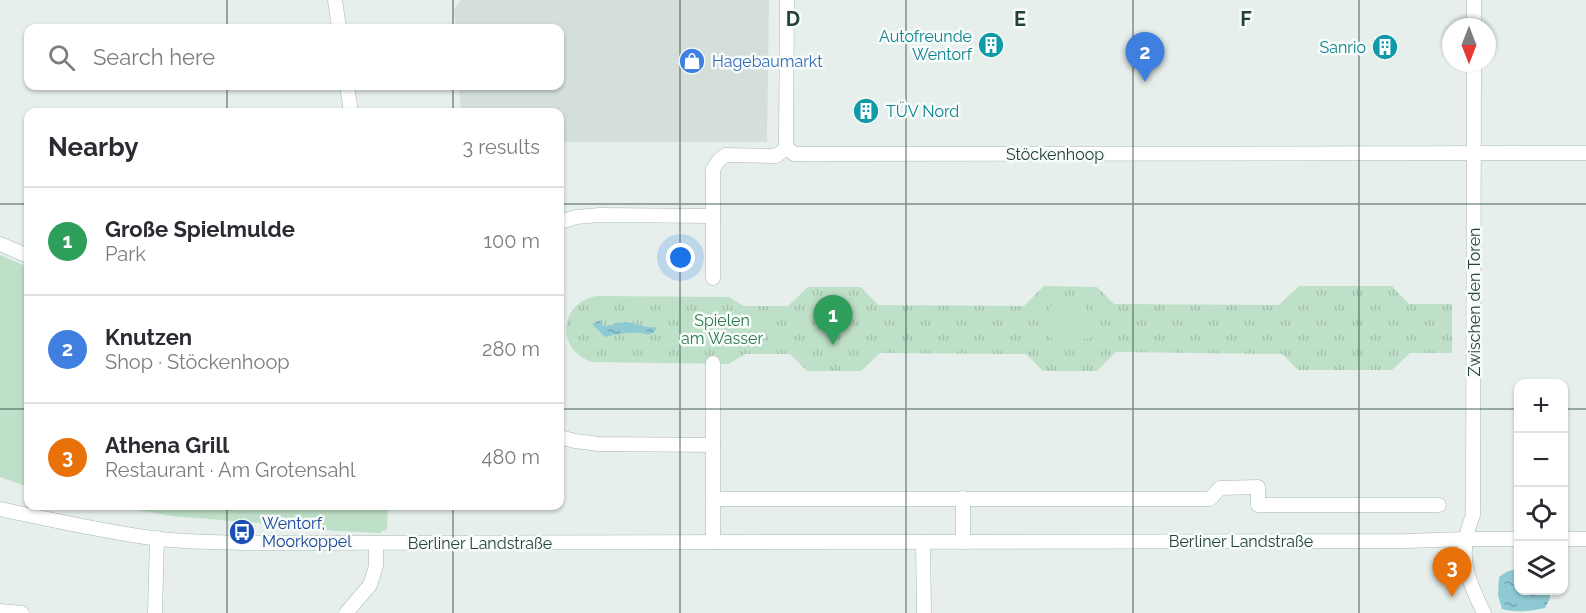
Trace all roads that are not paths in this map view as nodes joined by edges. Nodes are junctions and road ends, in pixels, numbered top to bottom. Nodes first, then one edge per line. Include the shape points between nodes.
1 (335, 0) edge
2 (787, 0) edge
3 (1474, 0) edge
4 (1474, 18) edge
5 (338, 24) edge
6 (1474, 72) edge
7 (348, 90) edge
8 (350, 108) edge
9 (787, 148) junction
10 (1473, 153) junction
11 (1586, 153) edge
12 (713, 216) junction
13 (564, 221) edge
14 (0, 244) edge
15 (24, 254) edge
16 (713, 278) dead end
17 (713, 363) dead end
18 (564, 437) edge
19 (713, 445) junction
20 (963, 498) junction
21 (713, 499) junction
22 (1439, 505) dead end
23 (0, 509) edge
24 (157, 538) junction
25 (1465, 539) junction
26 (1514, 539) edge
27 (1568, 539) edge
28 (1586, 539) edge
29 (713, 542) junction
30 (923, 542) junction
31 (963, 542) junction
32 (376, 543) junction
33 (0, 611) edge
34 (924, 611) dead end
35 (22, 613) edge
36 (155, 613) edge
37 (346, 613) edge
38 (1484, 613) edge

1 - 5 street
2 - 9 street
3 - 4 street
6 - 10 street, Zwischen den Toren
7 - 8 street
9 - 10 street, Stöckenhoop via 794,154
9 - 12 street via 776,156 726,155 719,160 713,170
10 - 11 street, Stöckenhoop
10 - 25 street, Zwischen den Toren via 1473,515
12 - 13 street via 600,215
12 - 16 street
14 - 15 street
17 - 19 street
18 - 19 street via 593,444
19 - 21 street
20 - 21 street
20 - 22 street via 1210,499 1220,488 1258,487 1258,505
20 - 31 street
21 - 29 street
23 - 24 street, Berliner Landstraße
24 - 32 street, Berliner Landstraße via 242,543
24 - 36 street
25 - 26 street, Berliner Landstraße
25 - 31 street, Berliner Landstraße
25 - 38 street, Zwischen den Toren via 1466,574
27 - 28 street
29 - 30 street, Berliner Landstraße
29 - 32 street, Berliner Landstraße
30 - 31 street, Berliner Landstraße
30 - 34 street
32 - 37 street via 376,566 370,585
33 - 35 street

